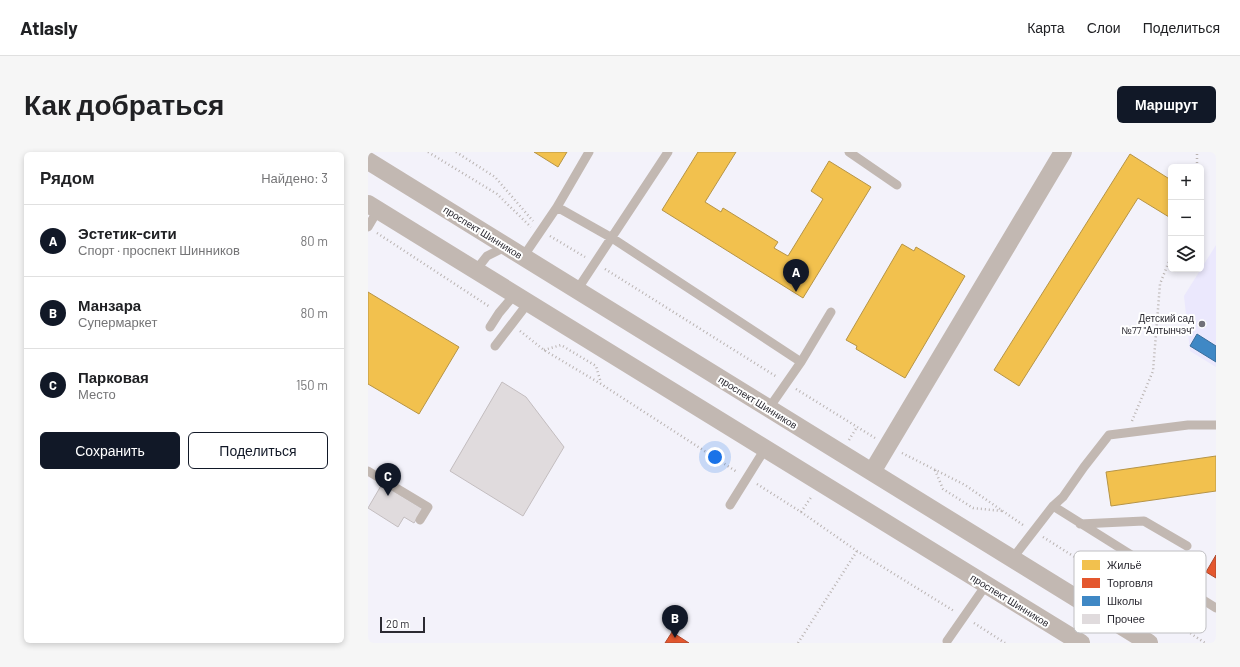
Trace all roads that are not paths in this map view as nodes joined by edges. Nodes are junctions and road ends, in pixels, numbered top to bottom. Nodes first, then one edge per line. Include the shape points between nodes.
1 (590, 152) edge
2 (668, 152) edge
3 (849, 152) edge
4 (1063, 152) edge
5 (368, 161) edge
6 (897, 186) dead end
7 (373, 207) edge
8 (557, 207) junction
9 (368, 227) edge
10 (612, 238) junction
11 (507, 246) junction
12 (523, 256) junction
13 (476, 270) junction
14 (578, 290) junction
15 (522, 298) junction
16 (831, 312) dead end
17 (490, 327) dead end
18 (495, 346) dead end
19 (802, 362) junction
20 (769, 408) junction
21 (1216, 425) edge
22 (765, 448) junction
23 (368, 470) edge
24 (872, 472) junction
25 (730, 504) dead end
26 (1053, 506) junction
27 (420, 520) dead end
28 (1080, 524) junction
29 (1187, 546) dead end
30 (1124, 551) edge
31 (1012, 559) junction
32 (986, 585) junction
33 (1074, 597) edge
34 (1206, 602) edge
35 (1216, 608) edge
36 (1133, 633) edge
37 (947, 641) dead end
38 (1080, 643) edge
39 (1149, 643) edge

1 - 8 lane
2 - 10 lane
3 - 6 lane
4 - 24 street
5 - 11 street, проспект Шинников
7 - 9 lane
7 - 13 street, проспект Шинников
8 - 10 lane
8 - 12 lane
10 - 14 lane
10 - 19 lane
11 - 12 street, проспект Шинников
11 - 13 lane via 487,256
12 - 14 street, проспект Шинников
13 - 15 street, проспект Шинников
14 - 20 street, проспект Шинников
15 - 17 lane via 499,313
15 - 18 lane via 512,324
15 - 22 street, проспект Шинников
16 - 19 lane
19 - 20 lane
20 - 24 street, проспект Шинников
21 - 26 lane via 1188,425 1109,435 1063,497
22 - 25 lane
22 - 32 street, проспект Шинников
23 - 27 lane via 428,507
24 - 31 street, проспект Шинников
26 - 28 lane
26 - 31 lane
28 - 29 lane via 1144,521
28 - 30 lane
31 - 33 street, проспект Шинников
32 - 37 lane
32 - 38 street, проспект Шинников
34 - 35 lane
36 - 39 street, проспект Шинников

